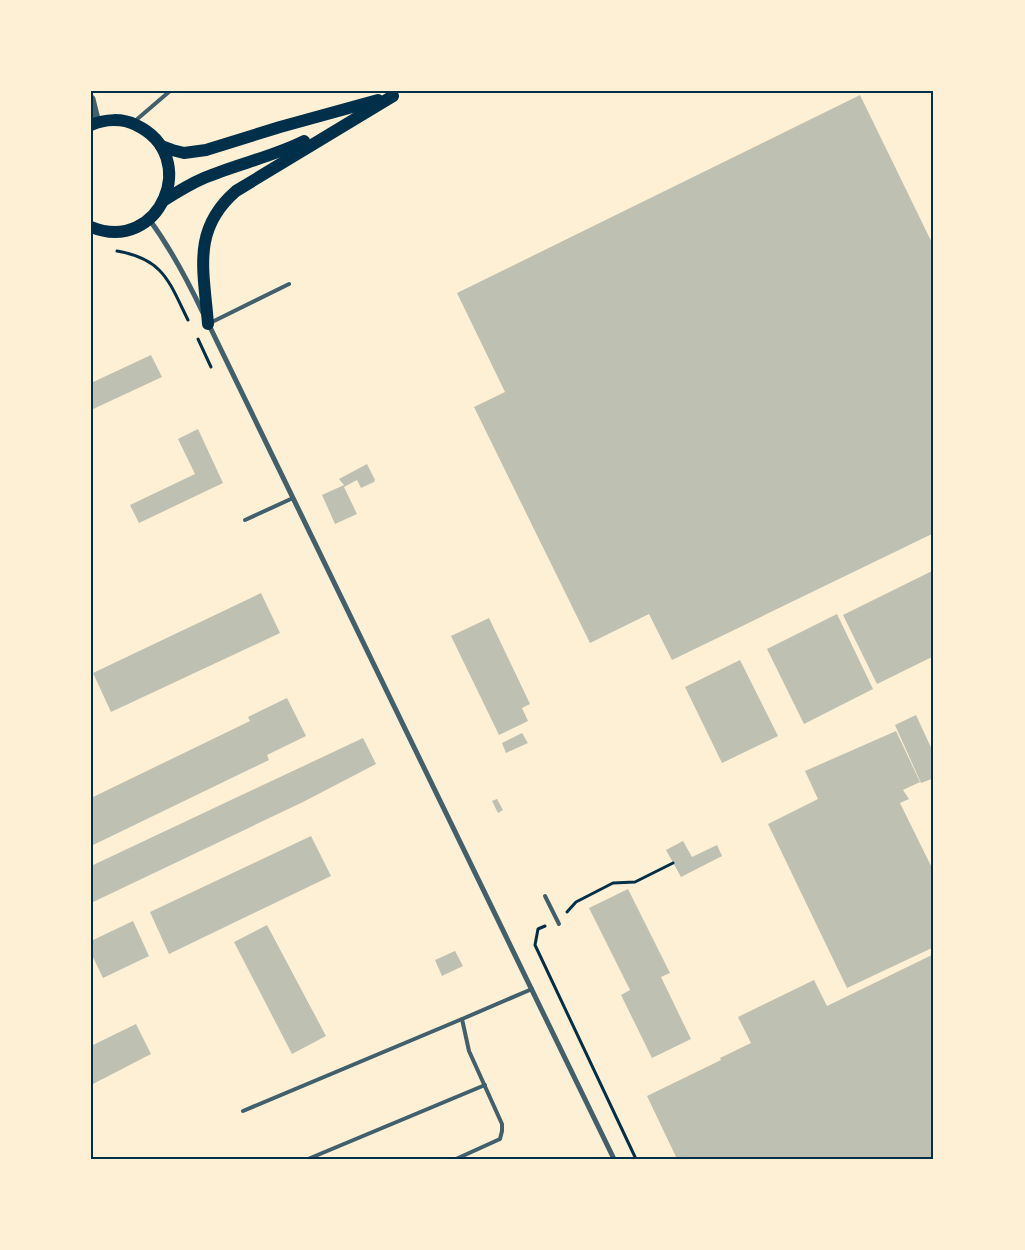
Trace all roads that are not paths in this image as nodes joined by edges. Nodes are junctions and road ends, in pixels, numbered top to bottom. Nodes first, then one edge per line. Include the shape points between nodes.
1 (170, 91) edge
2 (399, 94) edge
3 (91, 99) edge
4 (133, 123) junction
5 (94, 124) edge
6 (161, 146) junction
7 (164, 201) junction
8 (149, 219) junction
9 (91, 227) edge
10 (289, 284) dead end
11 (208, 324) junction
12 (293, 498) junction
13 (245, 520) dead end
14 (544, 896) dead end
15 (558, 922) road end
16 (532, 989) junction
17 (462, 1019) junction
18 (485, 1085) junction
19 (242, 1111) dead end
20 (308, 1159) edge
21 (456, 1159) edge
22 (614, 1159) edge

1 - 4 lane
2 - 6 main road via 206,150 184,153
2 - 7 main road via 286,150 206,177
2 - 11 main road via 236,191 218,210 211,221 202,253
3 - 5 street
4 - 5 main road via 109,120
4 - 6 main road via 153,136
6 - 7 main road via 170,179
7 - 8 main road
8 - 9 main road via 128,230 116,232
8 - 11 street via 181,267
10 - 11 lane
11 - 12 street
12 - 13 lane
12 - 16 street
14 - 15 lane
16 - 17 lane
16 - 22 street
17 - 18 lane via 469,1051
17 - 19 lane
18 - 20 lane
18 - 21 lane via 502,1124 500,1140

